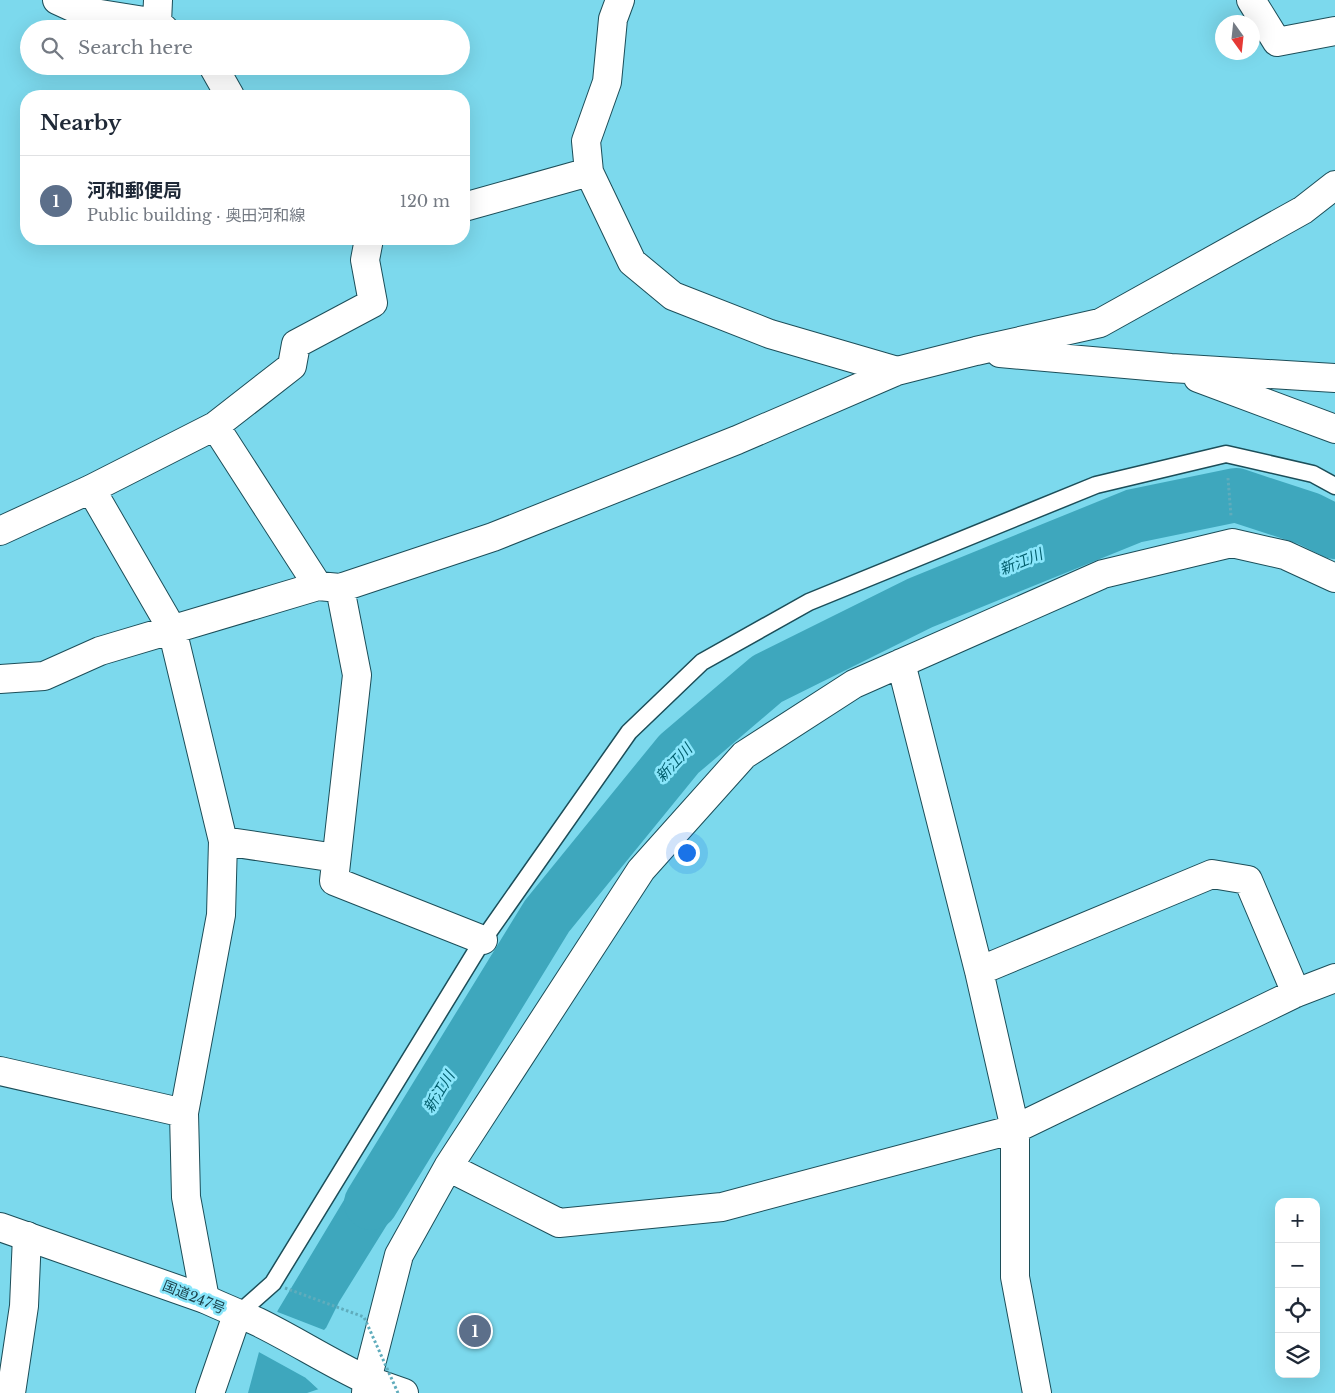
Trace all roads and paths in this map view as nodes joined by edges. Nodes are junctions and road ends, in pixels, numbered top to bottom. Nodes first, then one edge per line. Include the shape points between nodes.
1 (57, 0) edge
2 (620, 0) edge
3 (1250, 0) edge
4 (160, 17) edge
5 (1335, 31) edge
6 (217, 75) edge
7 (226, 90) edge
8 (589, 172) junction
9 (1335, 185) edge
10 (470, 205) edge
11 (368, 245) edge
12 (976, 351) junction
13 (1170, 368) junction
14 (897, 371) junction
15 (1335, 378) edge
16 (215, 426) junction
17 (1335, 429) edge
18 (1226, 454) junction
19 (1335, 486) edge
20 (91, 489) junction
21 (0, 531) edge
22 (1232, 543) junction
23 (1335, 578) edge
24 (329, 587) junction
25 (172, 629) junction
26 (901, 663) junction
27 (0, 679) edge
28 (223, 841) junction
29 (336, 858) junction
30 (483, 940) junction
31 (979, 972) junction
32 (1335, 978) edge
33 (1296, 993) junction
34 (0, 1071) edge
35 (184, 1113) junction
36 (1015, 1129) junction
37 (448, 1167) junction
38 (0, 1227) edge
39 (27, 1236) junction
40 (286, 1288) dead end
41 (205, 1299) junction
42 (247, 1319) junction
43 (367, 1386) edge
44 (12, 1393) edge
45 (210, 1393) edge
46 (398, 1393) edge
47 (404, 1393) edge
48 (1037, 1393) edge

1 - 4 main road via 81,11
2 - 8 main road via 613,19 608,82 586,141
3 - 5 main road via 1277,42
6 - 7 main road
8 - 10 main road
8 - 14 main road via 632,262 673,296 770,334
9 - 12 main road via 1303,210 1100,322
11 - 16 main road via 365,260 373,303 296,344 292,366
12 - 13 main road
12 - 14 main road
13 - 15 main road
13 - 17 main road
14 - 24 main road via 737,440 493,537
16 - 20 main road
16 - 24 main road
18 - 19 lane via 1313,474
18 - 22 path
18 - 30 lane via 1096,485 809,602 702,662 629,732
20 - 21 main road
20 - 25 main road
22 - 23 main road via 1285,555
22 - 26 main road via 1103,574
24 - 25 main road
24 - 29 main road via 356,675
25 - 27 main road via 100,651 44,676
25 - 28 main road
26 - 31 main road
26 - 37 main road via 854,684 744,755 641,870
28 - 29 main road
28 - 35 main road via 221,915
29 - 30 main road via 334,881
30 - 42 lane via 273,1283
31 - 33 main road via 1212,874 1248,880
31 - 36 main road
32 - 33 main road
33 - 36 main road
34 - 35 main road
35 - 41 main road via 186,1197
36 - 37 main road via 722,1206 559,1223
36 - 48 main road via 1015,1277
37 - 43 main road via 399,1256
38 - 39 main road, 国道247号
39 - 41 main road, 国道247号
39 - 44 main road via 24,1306
40 - 46 path, bridge via 364,1317
41 - 42 main road, 国道247号
42 - 43 main road, 国道247号
42 - 45 main road
43 - 47 main road, 国道247号

